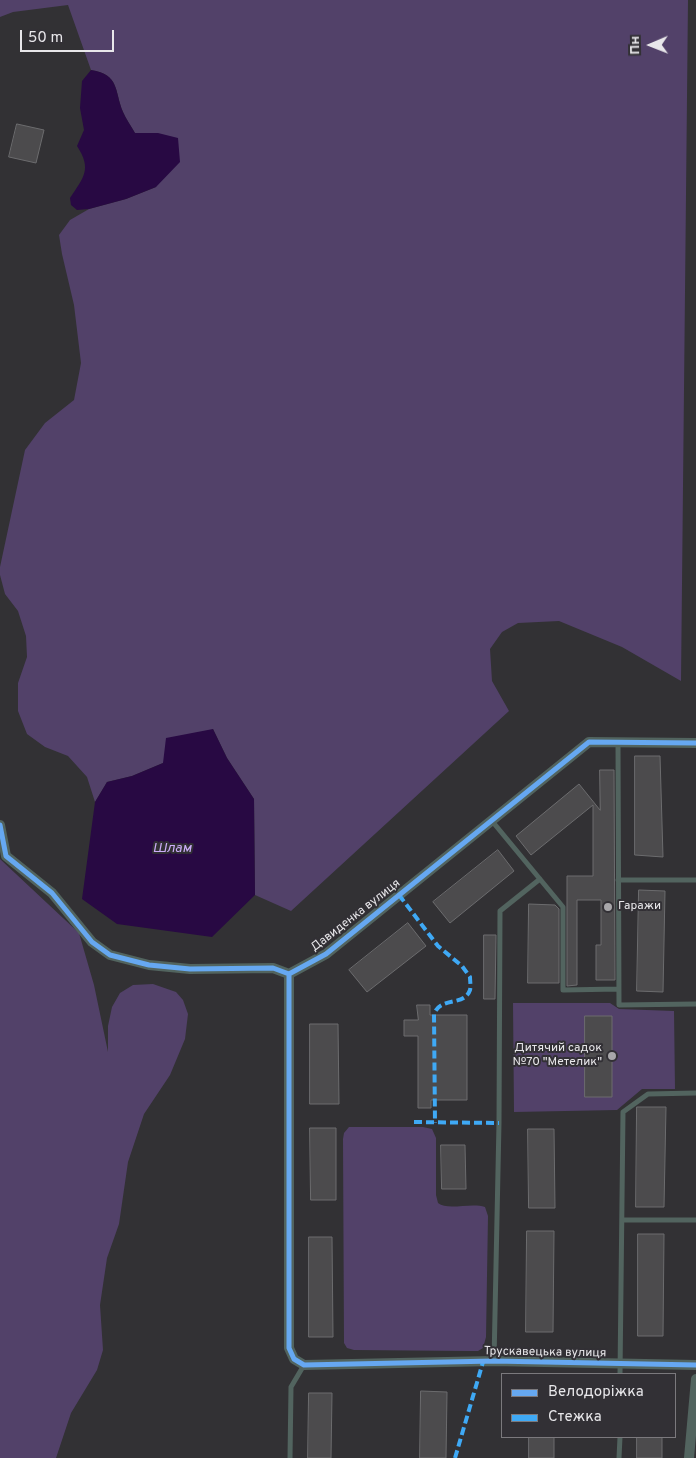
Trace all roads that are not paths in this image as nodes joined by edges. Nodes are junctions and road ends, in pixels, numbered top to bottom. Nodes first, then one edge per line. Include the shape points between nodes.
1 (618, 742) junction
2 (696, 743) edge
3 (492, 821) junction
4 (0, 825) edge
5 (540, 879) junction
6 (618, 880) junction
7 (696, 880) edge
8 (289, 974) junction
9 (619, 989) junction
10 (696, 1004) edge
11 (696, 1093) edge
12 (622, 1220) junction
13 (696, 1220) edge
14 (494, 1361) junction
15 (304, 1365) junction
16 (696, 1365) edge
17 (620, 1369) edge
18 (696, 1380) edge
19 (620, 1438) edge
20 (290, 1458) edge
21 (620, 1458) edge
22 (689, 1458) edge

1 - 2 street, Давиденка вулиця
1 - 3 street, Давиденка вулиця via 589,742
1 - 6 lane
3 - 5 lane
3 - 8 street, Давиденка вулиця via 326,954
4 - 8 street via 6,856 52,893 92,942 110,954 149,965 190,969 272,968
5 - 9 lane via 563,907 563,990
5 - 14 lane via 500,911
6 - 7 lane
6 - 9 lane
8 - 15 street via 289,1348 294,1359
9 - 10 lane via 619,1005
11 - 12 lane via 648,1094 623,1112
12 - 13 lane
12 - 17 lane
14 - 15 street, Трускавецька вулиця
14 - 17 street, Трускавецька вулиця
15 - 20 lane via 291,1386
16 - 17 street, Трускавецька вулиця
18 - 22 street
19 - 21 lane

